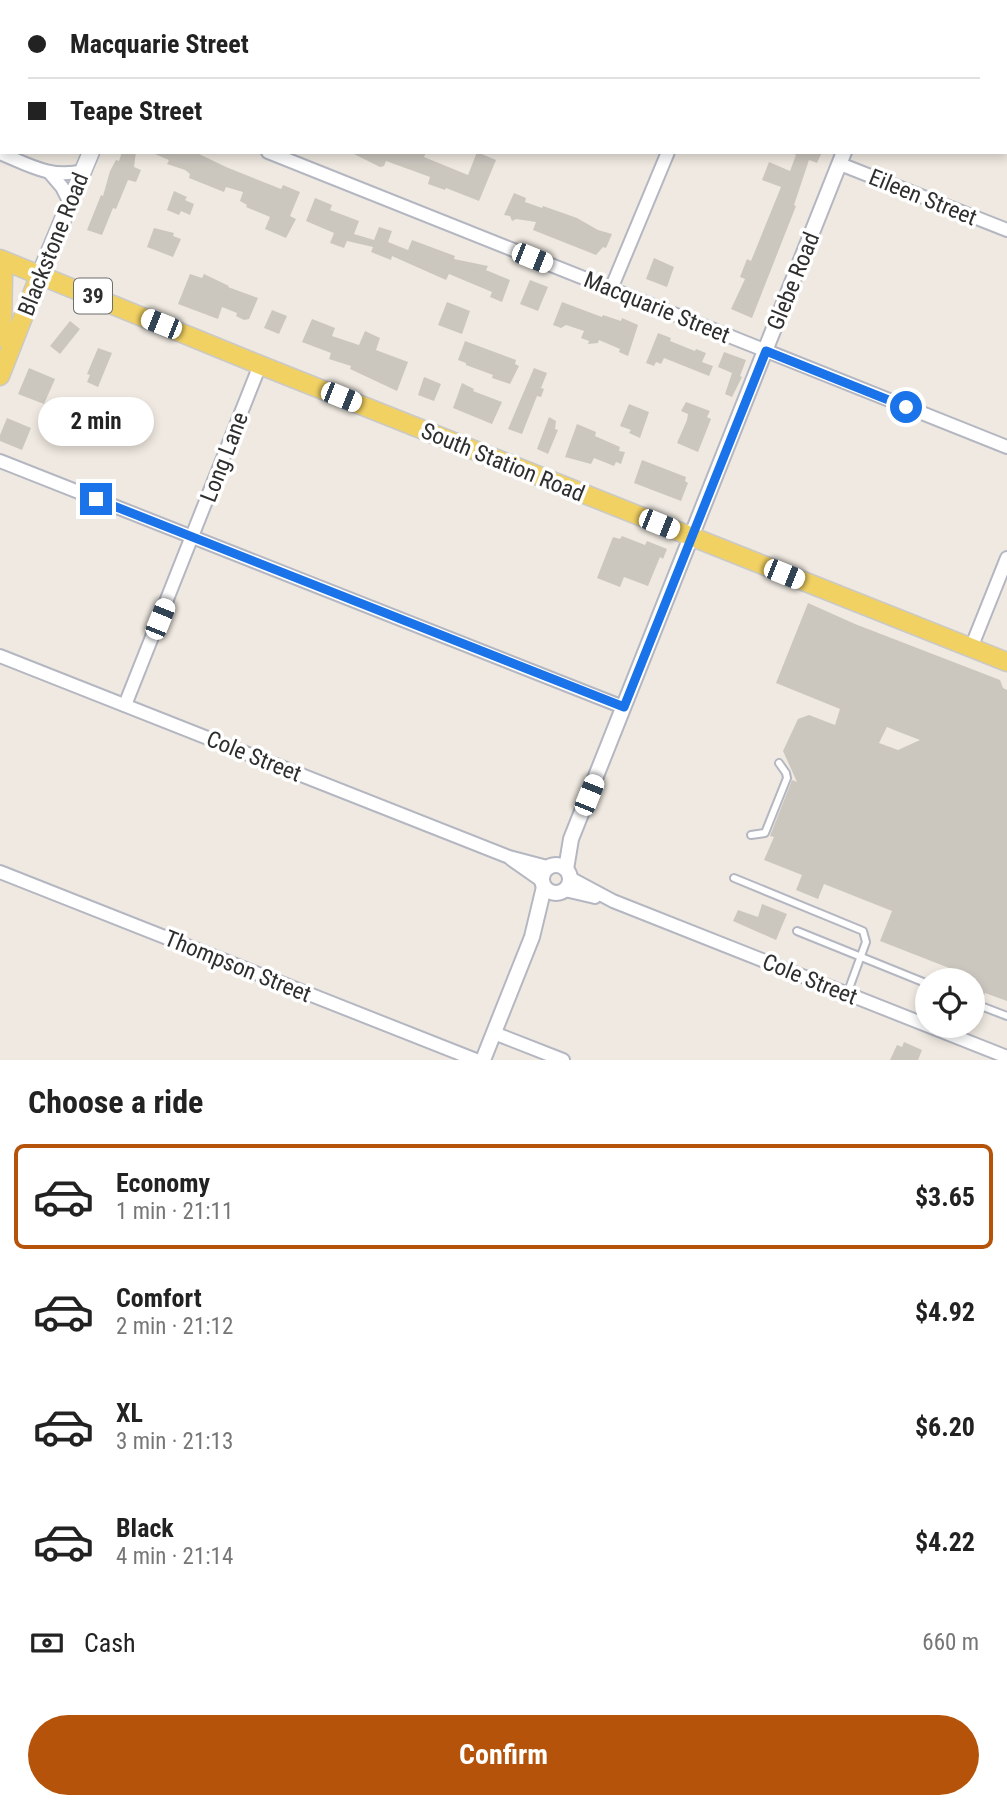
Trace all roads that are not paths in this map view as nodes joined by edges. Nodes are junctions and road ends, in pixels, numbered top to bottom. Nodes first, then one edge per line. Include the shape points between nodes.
1 (2, 154) edge
2 (89, 154) edge
3 (273, 154) edge
4 (667, 154) edge
5 (842, 158) edge
6 (83, 171) junction
7 (50, 173) junction
8 (69, 201) junction
9 (1007, 230) edge
10 (0, 259) edge
11 (0, 265) edge
12 (40, 274) junction
13 (611, 289) junction
14 (11, 346) junction
15 (766, 351) junction
16 (260, 365) junction
17 (0, 376) edge
18 (1007, 447) edge
19 (0, 461) edge
20 (193, 537) junction
21 (692, 538) junction
22 (1007, 558) edge
23 (971, 648) junction
24 (0, 656) edge
25 (1007, 662) edge
26 (125, 705) junction
27 (624, 707) junction
28 (779, 763) dead end
29 (751, 835) dead end
30 (0, 872) edge
31 (734, 878) dead end
32 (556, 879) junction
33 (797, 931) dead end
34 (861, 957) junction
35 (915, 979) edge
36 (847, 994) junction
37 (985, 1008) edge
38 (1007, 1016) edge
39 (494, 1033) junction
40 (1007, 1058) edge
41 (476, 1060) edge
42 (483, 1060) edge
43 (563, 1060) edge

1 - 7 street
2 - 6 main road, Blackstone Road
3 - 13 street, Macquarie Street
4 - 13 street
5 - 9 street, Eileen Street
5 - 15 street, Glebe Road
6 - 7 street
6 - 8 main road, Blackstone Road
7 - 8 street
8 - 12 main road, Blackstone Road
10 - 12 main road, South Station Road / 39
11 - 14 main road via 2,330
12 - 14 main road, Blackstone Road
12 - 16 main road, South Station Road / 39
13 - 15 street, Macquarie Street
14 - 17 main road, Blackstone Road
15 - 18 street, Macquarie Street
15 - 21 street, Glebe Road
16 - 20 street, Long Lane
16 - 21 main road, South Station Road / 39
19 - 20 street
20 - 26 street, Long Lane
20 - 27 street
21 - 23 main road, South Station Road / 39
21 - 27 street, Glebe Road
22 - 23 street
23 - 25 main road, South Station Road / 39
24 - 26 street, Cole Street
26 - 32 street, Cole Street
27 - 32 street, Glebe Road
28 - 29 lane via 787,778 765,833
30 - 41 street, Thompson Street
31 - 34 lane via 863,931 866,943
32 - 36 street, Cole Street
32 - 39 street, Glebe Road
33 - 34 lane
34 - 35 lane
34 - 36 lane
36 - 40 street, Cole Street
37 - 38 lane
39 - 42 street, Glebe Road
39 - 43 street

